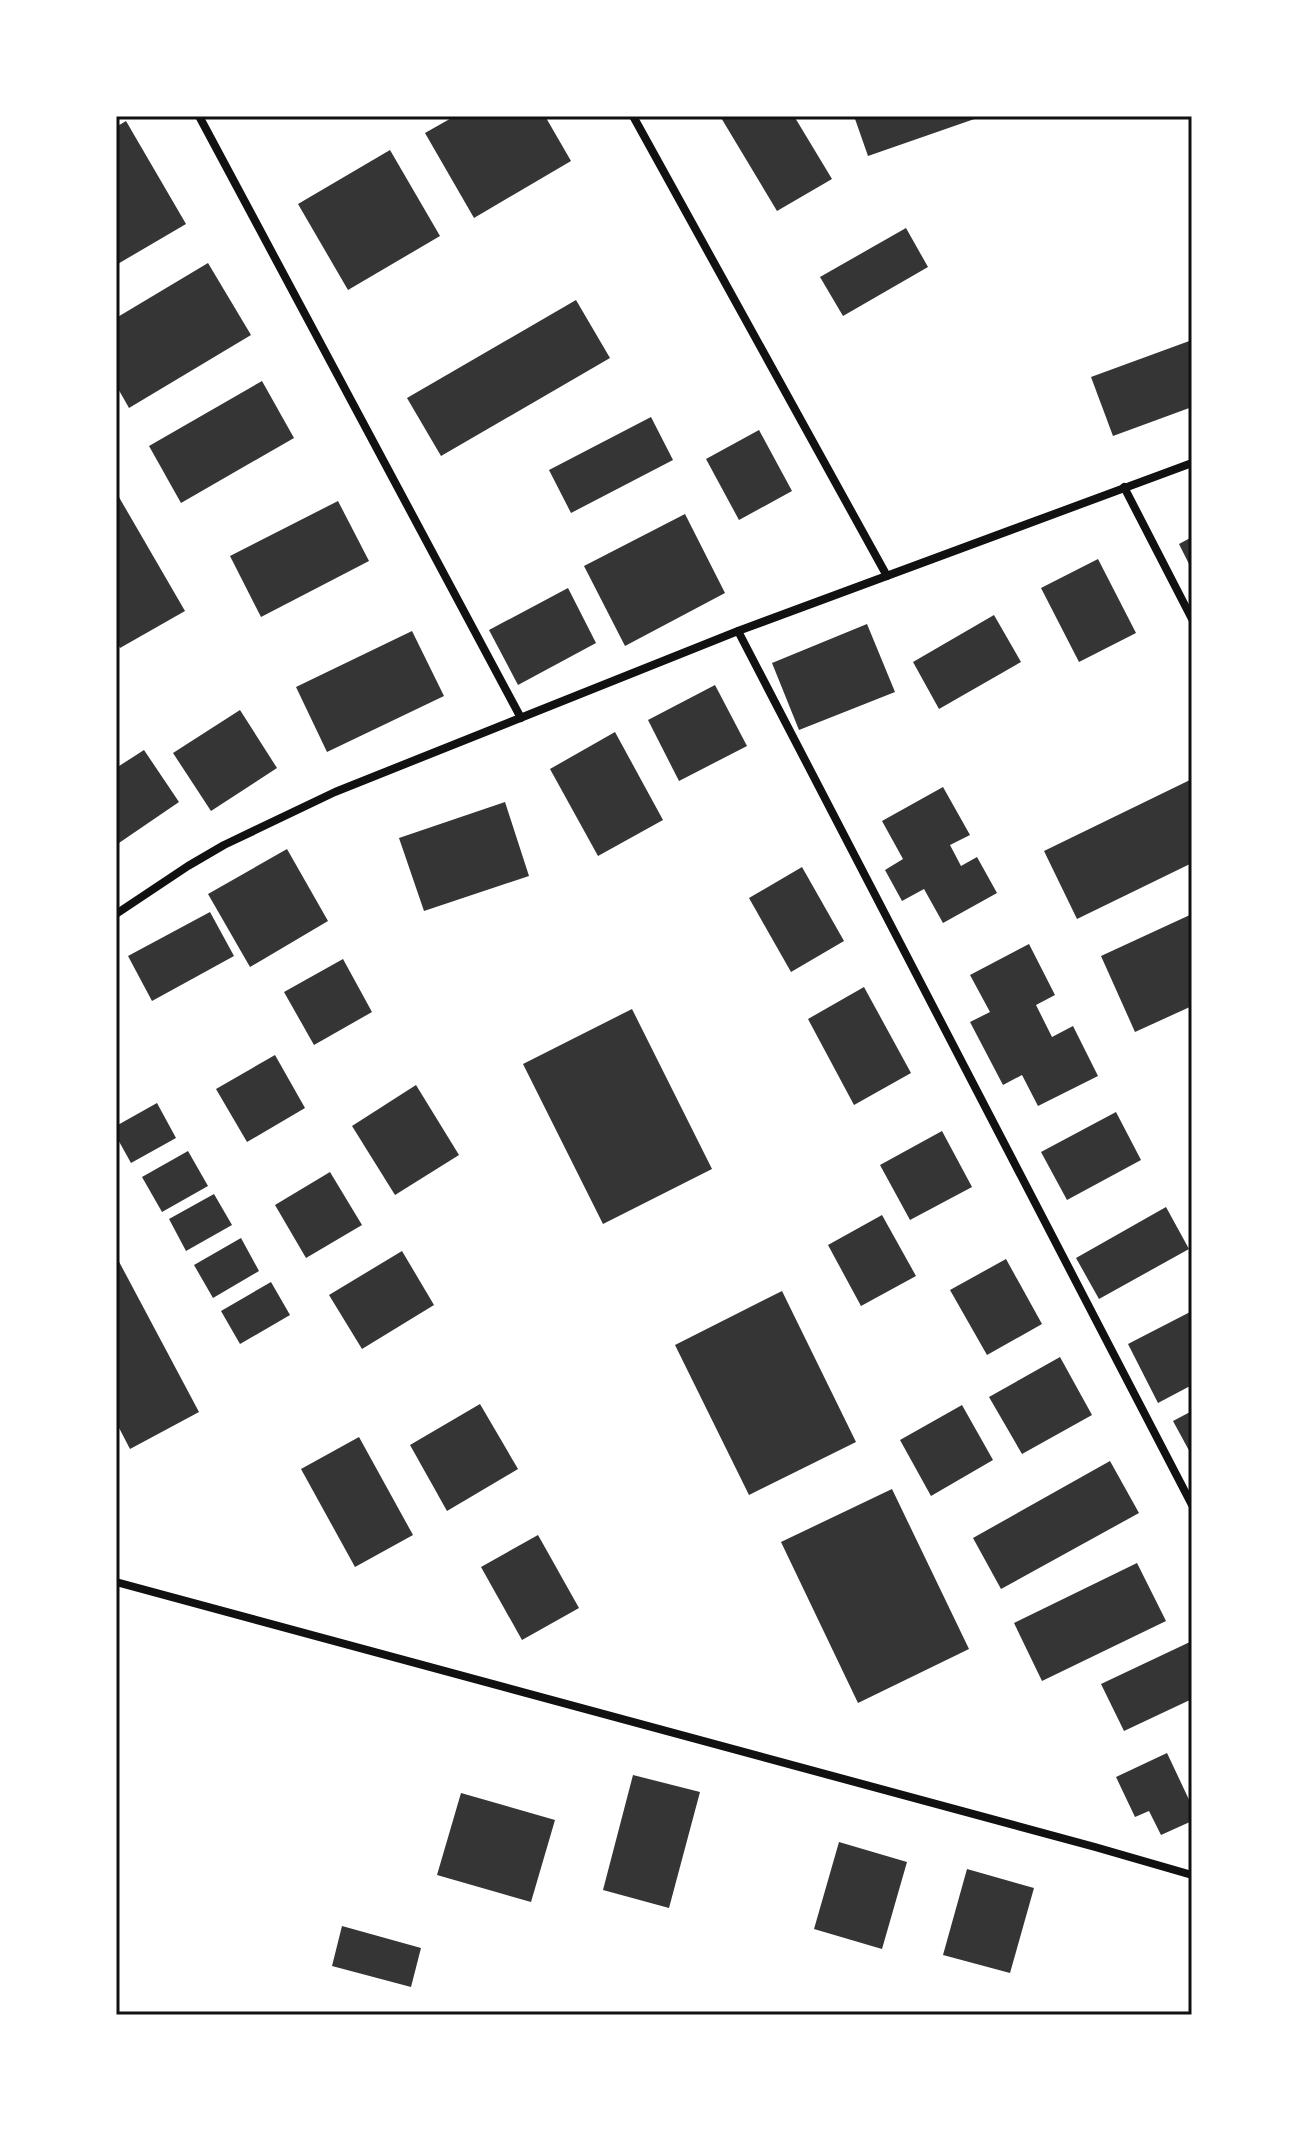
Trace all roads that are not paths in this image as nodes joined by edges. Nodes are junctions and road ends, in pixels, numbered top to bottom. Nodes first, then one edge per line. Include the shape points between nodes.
1 (199, 116) edge
2 (633, 116) edge
3 (1192, 463) edge
4 (1124, 487) junction
5 (887, 576) junction
6 (1192, 619) edge
7 (738, 631) junction
8 (521, 718) junction
9 (116, 914) edge
10 (1192, 1505) edge
11 (116, 1582) edge
12 (1192, 1875) edge

1 - 8 street
2 - 5 street
3 - 4 street
4 - 5 street
4 - 6 street
5 - 7 street
7 - 8 street
7 - 10 street
8 - 9 street via 259,827
11 - 12 street

